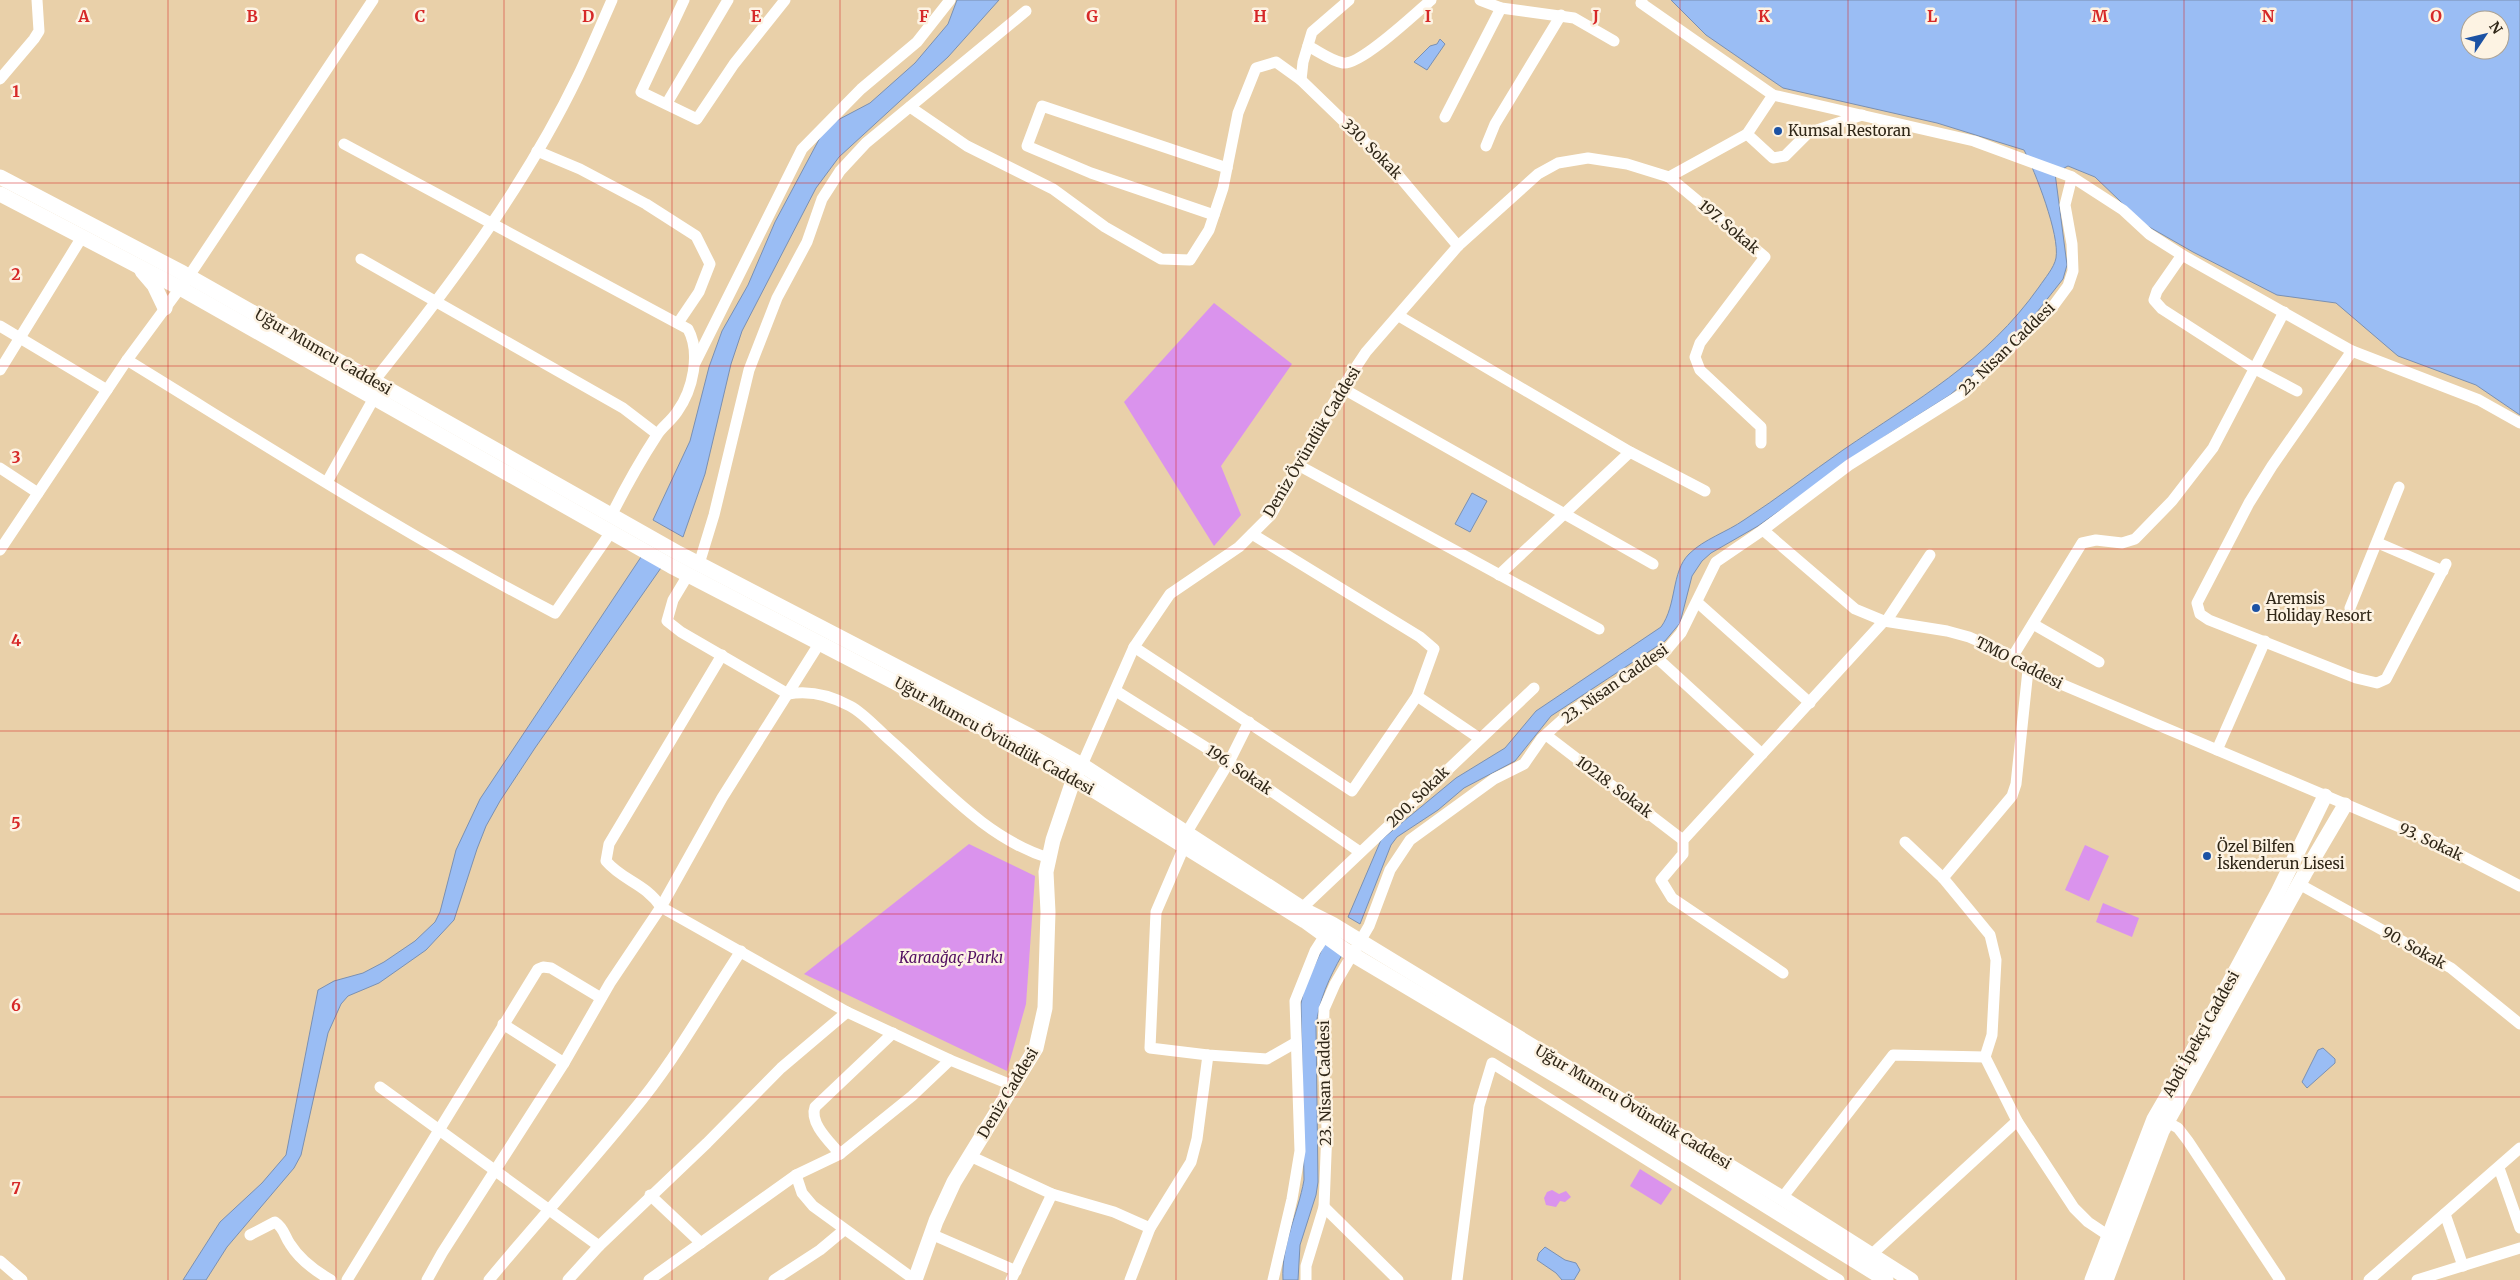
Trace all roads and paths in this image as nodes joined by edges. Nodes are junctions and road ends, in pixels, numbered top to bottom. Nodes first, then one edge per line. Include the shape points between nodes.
1 (37, 0) edge
2 (373, 0) edge
3 (612, 0) edge
4 (684, 0) edge
5 (728, 0) edge
6 (785, 0) edge
7 (950, 0) edge
8 (1349, 0) edge
9 (1431, 0) edge
10 (1480, 0) edge
11 (1642, 0) edge
12 (1501, 8) junction
13 (1026, 11) dead end
14 (1561, 15) junction
15 (1614, 42) dead end
16 (1308, 46) junction
17 (0, 79) edge
18 (1301, 80) junction
19 (1773, 95) junction
20 (667, 103) junction
21 (910, 107) junction
22 (1863, 114) junction
23 (1445, 117) dead end
24 (1747, 134) junction
25 (344, 144) dead end
26 (1486, 146) dead end
27 (537, 151) junction
28 (1558, 164) joint
29 (1227, 168) junction
30 (0, 177) edge
31 (1669, 177) junction
32 (2072, 177) junction
33 (0, 194) edge
34 (1214, 215) junction
35 (492, 223) junction
36 (82, 236) junction
37 (1458, 246) junction
38 (2182, 255) junction
39 (361, 259) dead end
40 (138, 266) junction
41 (185, 282) junction
42 (437, 302) junction
43 (165, 308) junction
44 (2284, 312) junction
45 (1399, 316) junction
46 (678, 323) junction
47 (0, 326) edge
48 (20, 338) junction
49 (2352, 351) junction
50 (126, 360) junction
51 (695, 363) junction
52 (2255, 369) junction
53 (0, 370) edge
54 (374, 381) junction
55 (1342, 388) junction
56 (107, 390) junction
57 (2297, 391) dead end
58 (374, 398) junction
59 (2520, 422) edge
60 (657, 434) junction
61 (1761, 443) dead end
62 (1630, 452) junction
63 (1298, 465) junction
64 (0, 468) edge
65 (327, 482) junction
66 (2399, 487) dead end
67 (1705, 491) dead end
68 (38, 492) junction
69 (1565, 514) junction
70 (611, 516) junction
71 (1763, 530) junction
72 (610, 532) junction
73 (1252, 534) junction
74 (639, 540) junction
75 (2378, 543) junction
76 (0, 550) edge
77 (1930, 556) dead end
78 (1653, 564) dead end
79 (693, 569) junction
80 (1499, 575) junction
81 (1697, 602) junction
82 (2350, 608) dead end
83 (1885, 621) junction
84 (2033, 624) junction
85 (1599, 629) dead end
86 (2265, 641) junction
87 (819, 644) junction
88 (1134, 647) junction
89 (722, 655) junction
90 (2013, 656) junction
91 (1656, 657) junction
92 (2099, 662) dead end
93 (2028, 670) junction
94 (1534, 688) dead end
95 (1116, 691) junction
96 (788, 694) junction
97 (1417, 696) junction
98 (1810, 703) junction
99 (1248, 722) junction
100 (1546, 735) junction
101 (1479, 738) junction
102 (2217, 750) junction
103 (1762, 754) junction
104 (1229, 762) junction
105 (1078, 771) junction
106 (2326, 796) junction
107 (2345, 805) junction
108 (1186, 839) junction
109 (1683, 840) junction
110 (1905, 842) dead end
111 (1360, 852) junction
112 (1049, 858) junction
113 (1943, 878) junction
114 (2518, 881) edge
115 (2299, 884) junction
116 (661, 907) junction
117 (1302, 908) junction
118 (1332, 933) junction
119 (1352, 946) junction
120 (741, 951) junction
121 (1783, 973) dead end
122 (601, 998) junction
123 (847, 1012) junction
124 (504, 1024) junction
125 (2520, 1024) edge
126 (893, 1033) junction
127 (1295, 1043) junction
128 (1208, 1055) junction
129 (1985, 1057) junction
130 (950, 1060) junction
131 (564, 1063) junction
132 (1014, 1086) junction
133 (380, 1087) dead end
134 (2016, 1122) junction
135 (2167, 1122) junction
136 (440, 1130) junction
137 (2520, 1148) edge
138 (840, 1154) junction
139 (970, 1156) junction
140 (2499, 1168) junction
141 (496, 1170) junction
142 (796, 1175) junction
143 (1052, 1194) junction
144 (650, 1195) junction
145 (1782, 1198) junction
146 (1324, 1206) junction
147 (548, 1208) junction
148 (2445, 1214) junction
149 (1150, 1228) junction
150 (2520, 1228) edge
151 (844, 1230) junction
152 (931, 1234) junction
153 (250, 1235) dead end
154 (2109, 1236) junction
155 (701, 1243) junction
156 (599, 1246) junction
157 (2520, 1248) edge
158 (1872, 1255) junction
159 (0, 1261) edge
160 (2463, 1266) junction
161 (1013, 1276) edge
162 (318, 1277) edge
163 (653, 1279) edge
164 (22, 1280) edge
165 (331, 1280) edge
166 (346, 1280) edge
167 (427, 1280) edge
168 (489, 1280) edge
169 (568, 1280) edge
170 (774, 1280) edge
171 (915, 1280) edge
172 (1130, 1280) edge
173 (1272, 1280) edge
174 (1306, 1280) edge
175 (1398, 1280) edge
176 (1456, 1280) edge
177 (1839, 1280) edge
178 (1886, 1280) edge
179 (1911, 1280) edge
180 (2092, 1280) edge
181 (2106, 1280) edge
182 (2280, 1280) edge
183 (2369, 1280) edge
184 (2417, 1280) edge

1 - 17 street via 39,31
2 - 41 street
3 - 27 street via 578,77
4 - 20 street via 641,92
5 - 20 street
6 - 20 street via 734,64 697,119
7 - 51 street via 917,42 861,89 802,148
8 - 16 street via 1312,32
9 - 16 street via 1351,63 1342,63
10 - 12 street
11 - 19 street via 1641,3
12 - 14 street
12 - 23 street
13 - 21 street
14 - 15 street via 1574,18
14 - 26 street via 1495,124
16 - 18 street
18 - 29 street, 330. Sokak via 1276,62 1256,68 1238,113
18 - 37 street, 330. Sokak via 1393,169
19 - 22 street
19 - 24 street
21 - 34 street via 967,146 1053,189 1104,227 1161,259 1190,260 1209,230
21 - 79 street via 866,143 840,170 822,199 807,242 777,298 749,370 714,515
22 - 24 street via 1808,133 1785,156 1773,158
22 - 32 street via 1974,141
24 - 31 street
25 - 35 street
27 - 35 street
27 - 46 street via 580,169 646,204 696,236 710,264 699,292
28 - 31 street, 197. Sokak via 1588,158 1627,164
28 - 37 street, Deniz Övündük Caddesi via 1538,174
29 - 34 street
29 - 34 street via 1042,106 1027,146 1091,173
30 - 41 street, Uğur Mumcu Caddesi
31 - 61 street, 197. Sokak via 1765,257 1700,343 1695,357 1700,370 1761,427
32 - 38 street via 2123,210 2149,234
32 - 71 street, 23. Nisan Caddesi via 2065,205 2073,271 2068,286 2051,309 1962,394 1849,465
33 - 36 street, Uğur Mumcu Caddesi
35 - 42 street
35 - 46 street
36 - 40 street, Uğur Mumcu Caddesi
36 - 48 street
37 - 45 street, Deniz Övündük Caddesi
38 - 44 street
38 - 52 street via 2154,300 2162,309
39 - 42 street
40 - 41 street, Uğur Mumcu Caddesi
40 - 43 street via 154,286
41 - 43 street
41 - 54 street, Uğur Mumcu Caddesi
41 - 58 street, Uğur Mumcu Caddesi
42 - 54 street
42 - 60 street via 623,408
43 - 50 street
44 - 49 street
44 - 52 street
45 - 55 street, Deniz Övündük Caddesi via 1366,352
45 - 62 street
46 - 51 street via 688,328
47 - 48 street
48 - 53 street
48 - 56 street
49 - 59 street via 2479,400
49 - 86 street via 2259,488 2197,603 2200,614 2209,620
50 - 56 street
50 - 65 street
51 - 60 street via 687,393 677,412
52 - 57 street
52 - 84 street via 2213,448 2172,501 2135,539 2122,544 2096,540 2082,543
54 - 70 street, Uğur Mumcu Caddesi
55 - 63 street, Deniz Övündük Caddesi
55 - 69 street
56 - 68 street
58 - 65 street
58 - 72 street, Uğur Mumcu Caddesi
60 - 70 street
62 - 67 street
62 - 69 street
63 - 73 street, Deniz Övündük Caddesi via 1271,515
63 - 80 street
64 - 68 street
65 - 72 street via 555,613
66 - 75 street
68 - 76 street
69 - 78 street
69 - 80 street
70 - 74 street, Uğur Mumcu Caddesi
71 - 81 street, 23. Nisan Caddesi via 1716,562
71 - 83 street, TMO Caddesi via 1854,609
72 - 74 street, Uğur Mumcu Caddesi
73 - 88 street, Deniz Övündük Caddesi via 1239,547 1170,594
73 - 97 street via 1420,636 1434,649
74 - 79 street, Uğur Mumcu Övündük Caddesi
75 - 82 street
75 - 86 street via 2445,568 2386,679 2377,683 2356,678
77 - 83 street
79 - 87 street, Uğur Mumcu Övündük Caddesi
79 - 89 street via 673,600 667,621
79 - 105 street, Uğur Mumcu Övündük Caddesi via 1007,723
80 - 85 street
81 - 91 street, 23. Nisan Caddesi via 1681,633 1664,653
81 - 98 street
83 - 90 street, TMO Caddesi via 1969,637
83 - 98 street
84 - 90 street
84 - 92 street
86 - 102 street
87 - 96 street
87 - 105 street, Uğur Mumcu Övündük Caddesi
88 - 95 street, Deniz Övündük Caddesi
88 - 99 street
89 - 96 street
89 - 116 street via 608,848 606,861 612,868 642,886
90 - 93 street, TMO Caddesi
91 - 100 street, 23. Nisan Caddesi via 1572,711
91 - 103 street
93 - 102 street, TMO Caddesi
93 - 113 street via 2012,796
94 - 101 street, 200. Sokak
95 - 104 street, 196. Sokak
95 - 105 street, Deniz Övündük Caddesi
96 - 112 street via 814,692 852,707 990,828 1027,851
96 - 116 street via 722,798
97 - 99 street via 1352,791
97 - 101 street
98 - 103 street
99 - 104 street
100 - 109 street, 10218. Sokak
100 - 119 street, 23. Nisan Caddesi via 1524,764 1494,779 1410,840 1390,870 1369,926
101 - 111 street, 200. Sokak
102 - 106 street, TMO Caddesi
103 - 109 street
104 - 108 street
104 - 111 street, 196. Sokak
105 - 108 street, Uğur Mumcu Övündük Caddesi
105 - 112 street, Deniz Caddesi
106 - 107 street, TMO Caddesi
106 - 154 street, Abdi İpekçi Caddesi via 2274,900 2154,1119
107 - 114 street, 93. Sokak
107 - 115 street, Abdi İpekçi Caddesi
108 - 117 street, Uğur Mumcu Övündük Caddesi
108 - 118 street, Uğur Mumcu Övündük Caddesi via 1305,922
108 - 128 street via 1156,912 1150,1048
109 - 121 street via 1683,854 1661,880 1672,898
110 - 113 street
111 - 117 street, 200. Sokak
112 - 132 street, Deniz Caddesi via 1046,872 1045,1008 1036,1048
113 - 129 street via 1990,935 1996,960 1992,1035
115 - 125 street, 90. Sokak via 2451,968
115 - 135 street, Abdi İpekçi Caddesi
116 - 120 street
116 - 122 street
117 - 118 street, Uğur Mumcu Övündük Caddesi
118 - 119 street
118 - 127 street via 1303,977 1295,1001
119 - 145 street, Uğur Mumcu Övündük Caddesi
119 - 146 street, 23. Nisan Caddesi via 1324,1009 1327,1128
119 - 178 street, Uğur Mumcu Övündük Caddesi
120 - 123 street
120 - 147 street via 674,1057 632,1112
122 - 124 street via 551,968 543,967 538,969
122 - 131 street
123 - 126 street
123 - 144 street via 781,1068
124 - 131 street
124 - 136 street
126 - 130 street
126 - 138 street via 815,1107 813,1112 818,1126
127 - 128 street via 1267,1059
127 - 173 street via 1300,1151
128 - 149 street via 1197,1139 1190,1162
129 - 134 street
129 - 145 street via 1893,1055
130 - 132 street
130 - 138 street via 912,1096
131 - 141 street
132 - 139 street, Deniz Caddesi
133 - 136 street
134 - 154 street via 2074,1208
134 - 158 street
135 - 181 street, Abdi İpekçi Caddesi
135 - 182 street via 2178,1128 2188,1141
136 - 141 street
136 - 166 street
137 - 140 street
138 - 142 street
139 - 143 street
139 - 152 street, Deniz Caddesi via 954,1182
140 - 148 street
140 - 150 street
141 - 147 street
141 - 167 street
142 - 151 street via 802,1193 813,1206
142 - 155 street
143 - 149 street via 1114,1212
143 - 161 street
144 - 155 street
144 - 156 street
145 - 158 street, Uğur Mumcu Övündük Caddesi
146 - 174 street, 23. Nisan Caddesi via 1306,1266
146 - 175 street
147 - 156 street
147 - 168 street
148 - 160 street
148 - 183 street
149 - 172 street
151 - 170 street
151 - 171 street
152 - 161 street
152 - 171 street, Deniz Caddesi
153 - 162 street via 275,1222 283,1227 286,1237
154 - 180 street, Abdi İpekçi Caddesi
155 - 163 street
156 - 169 street
157 - 160 street
158 - 179 street, Uğur Mumcu Övündük Caddesi
159 - 164 street
160 - 184 street
162 - 165 street
176 - 177 street via 1479,1106 1492,1063

